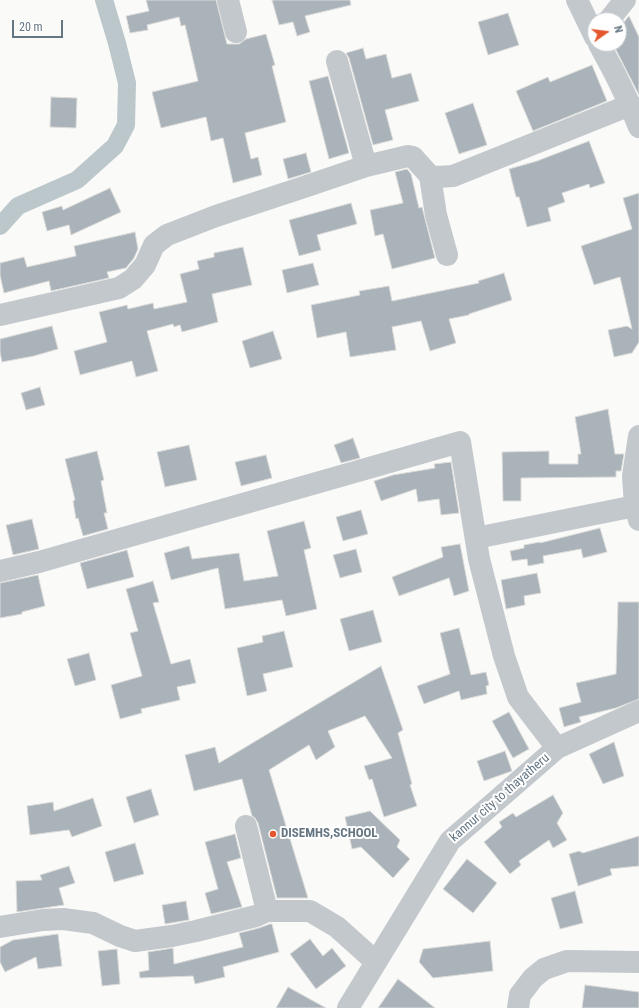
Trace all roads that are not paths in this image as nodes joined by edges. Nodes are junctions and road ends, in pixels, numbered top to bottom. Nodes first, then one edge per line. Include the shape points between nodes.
1 (228, 0) edge
2 (577, 0) edge
3 (625, 0) edge
4 (615, 12) edge
5 (587, 21) edge
6 (236, 32) dead end
7 (603, 52) edge
8 (337, 62) dead end
9 (630, 105) junction
10 (639, 127) edge
11 (366, 166) junction
12 (430, 176) junction
13 (447, 255) dead end
14 (0, 315) edge
15 (639, 436) edge
16 (637, 513) edge
17 (476, 538) junction
18 (0, 571) edge
19 (639, 711) edge
20 (557, 748) junction
21 (246, 826) dead end
22 (267, 911) junction
23 (0, 927) edge
24 (376, 962) junction
25 (639, 962) edge
26 (348, 1008) edge
27 (518, 1008) edge

1 - 6 street
2 - 5 street
3 - 4 street
7 - 9 street
8 - 11 street
9 - 10 street
9 - 12 street via 453,176
11 - 12 street via 408,156 413,157
11 - 14 street via 167,235 154,245 145,266 133,279 119,288
12 - 13 street via 436,215
15 - 16 street via 633,476
16 - 17 street
17 - 18 street via 460,442
17 - 20 street via 504,656 518,697
19 - 20 street, kannur city to thayatheru
20 - 24 street, kannur city to thayatheru via 450,841
21 - 22 street
22 - 23 street via 196,931 135,941 93,923 63,919
22 - 24 street via 310,911 337,927
24 - 26 street, kannur city to thayatheru
25 - 27 street via 567,961 544,969 520,995

